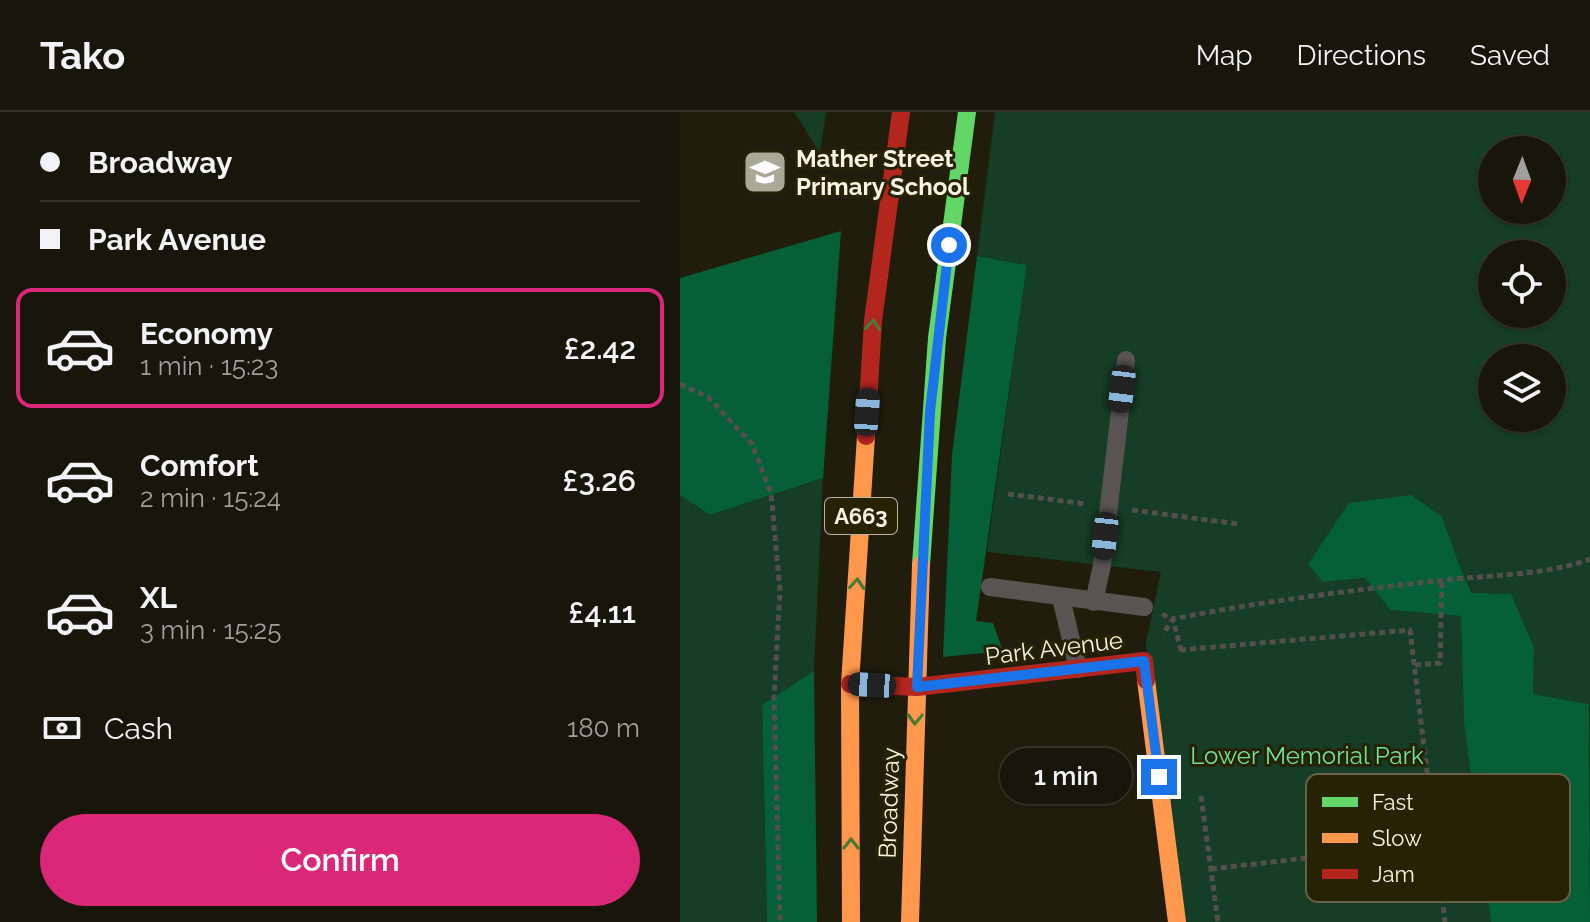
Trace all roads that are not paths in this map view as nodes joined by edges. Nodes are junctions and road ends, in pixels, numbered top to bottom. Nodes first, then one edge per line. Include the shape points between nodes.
1 (901, 112) edge
2 (967, 112) edge
3 (1126, 360) dead end
4 (990, 587) dead end
5 (1061, 598) junction
6 (1094, 602) junction
7 (1144, 607) dead end
8 (1078, 669) junction
9 (850, 684) junction
10 (917, 687) junction
11 (851, 922) edge
12 (910, 922) edge
13 (1177, 922) edge

9 -> 1 main road, Broadway / A663 via 873,321
2 - 10 main road, Broadway / A663 via 930,412
3 - 6 lane
4 - 5 lane
5 - 6 lane
5 - 8 lane
6 - 7 lane
8 - 10 main road, Park Avenue
8 - 13 main road, Park Avenue via 1144,661
9 - 10 main road, Park Avenue
11 -> 9 main road, Broadway / A663
10 -> 12 main road, Broadway / A663

